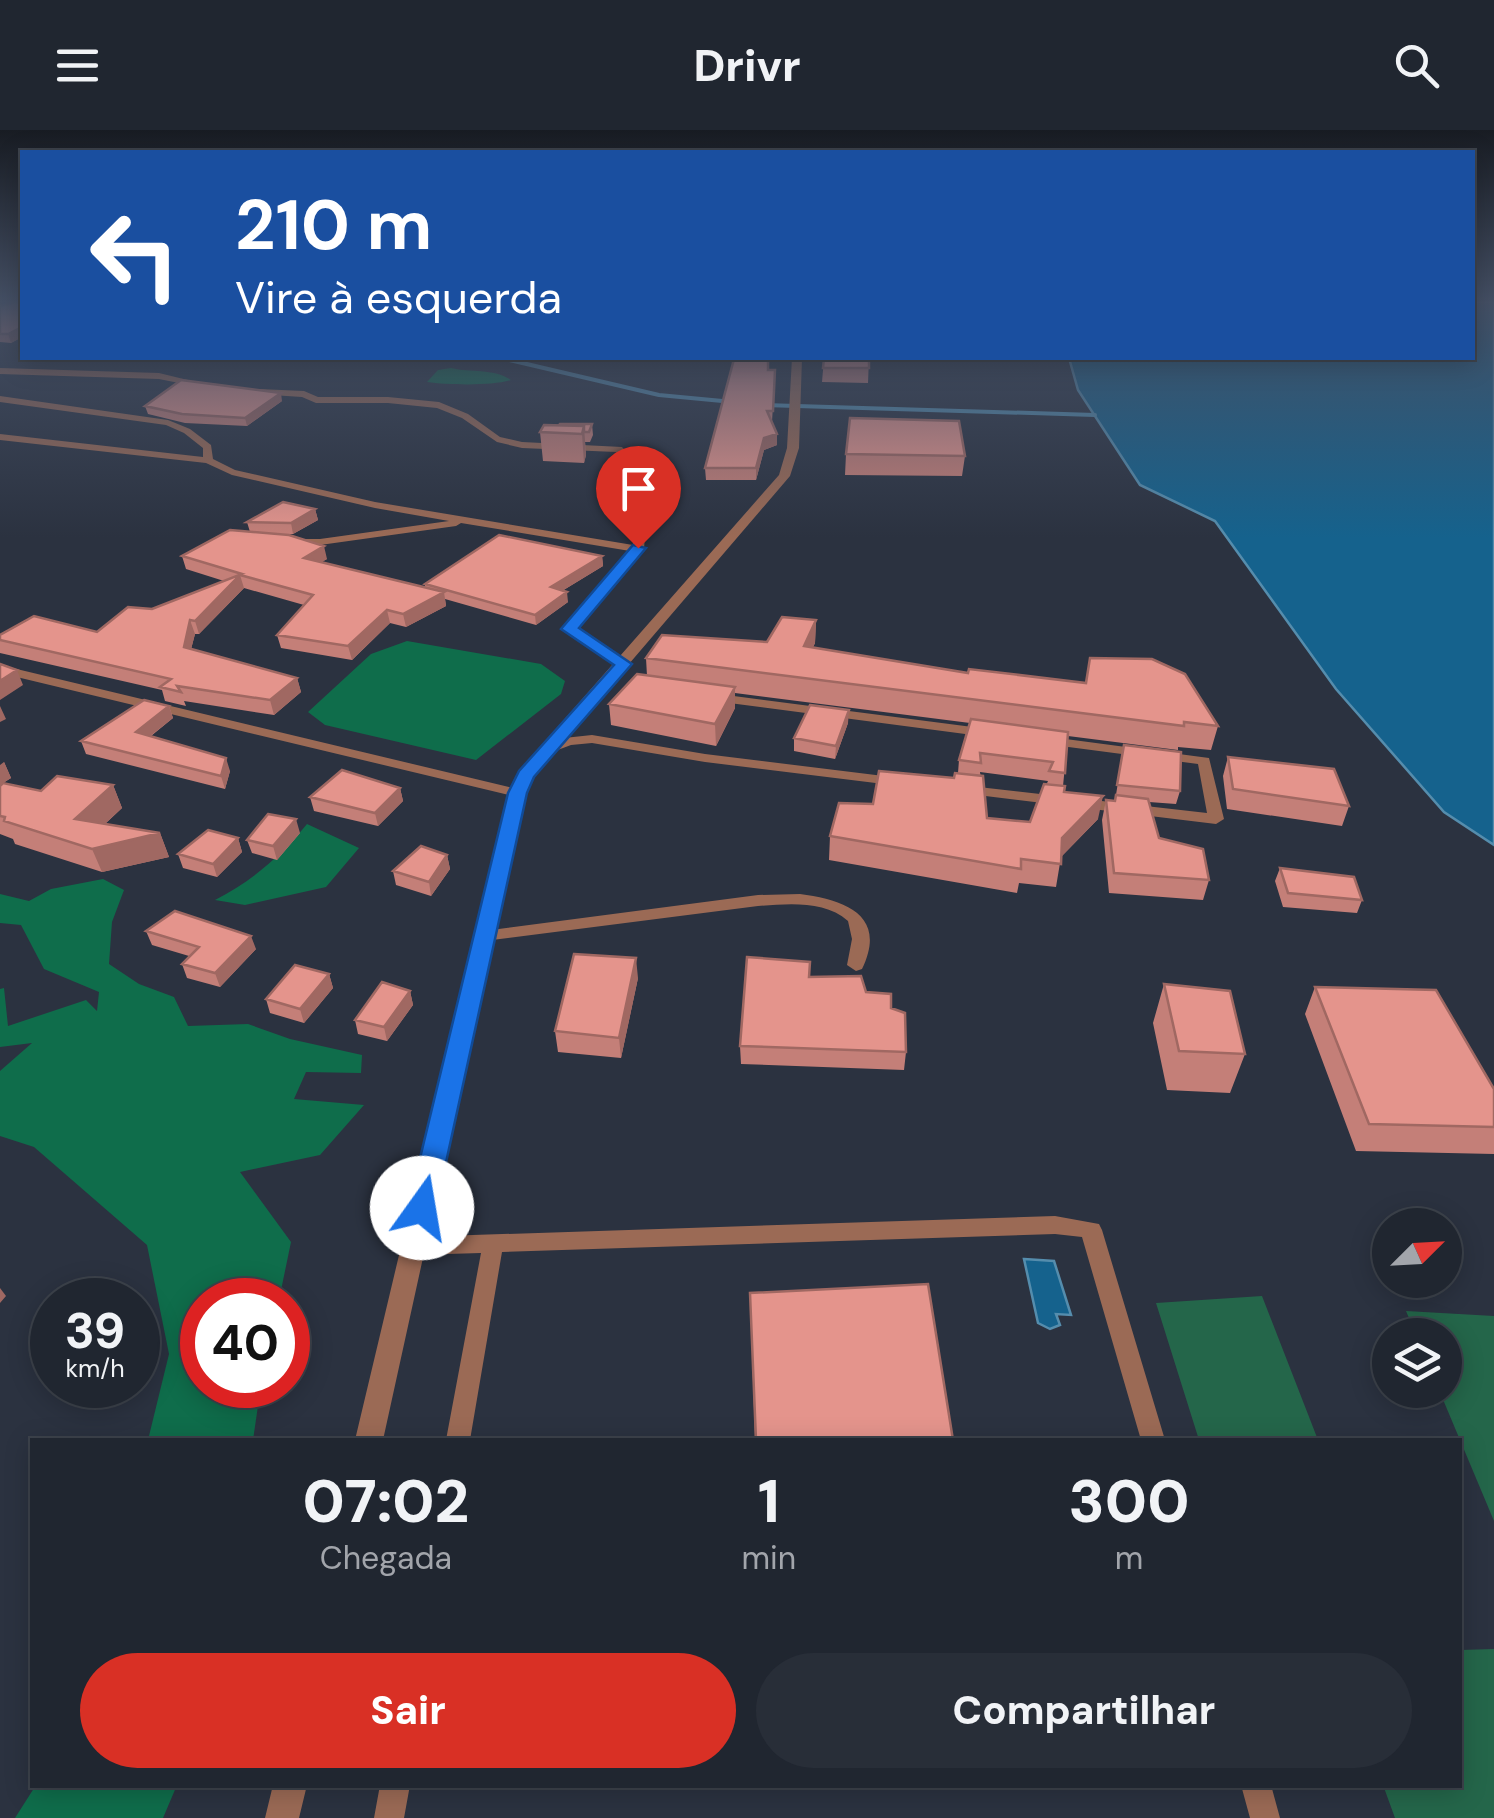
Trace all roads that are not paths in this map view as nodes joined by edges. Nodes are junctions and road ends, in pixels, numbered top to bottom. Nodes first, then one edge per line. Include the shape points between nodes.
1 (183, 381) edge
2 (796, 381) edge
3 (209, 386) edge
4 (243, 390) edge
5 (0, 399) edge
6 (0, 438) edge
7 (208, 460) junction
8 (468, 520) junction
9 (270, 540) edge
10 (638, 548) junction
11 (624, 664) junction
12 (0, 668) edge
13 (702, 696) edge
14 (1011, 736) edge
15 (1030, 738) edge
16 (547, 750) junction
17 (922, 784) edge
18 (941, 786) edge
19 (518, 793) junction
20 (484, 936) junction
21 (856, 965) dead end
22 (494, 1244) junction
23 (413, 1246) junction
24 (369, 1438) edge
25 (458, 1438) edge
26 (1152, 1438) edge
27 (289, 1788) edge
28 (393, 1788) edge
29 (1257, 1788) edge
30 (282, 1818) edge
31 (388, 1818) edge
32 (1266, 1818) edge

1 - 3 lane
2 - 11 street via 784,476
4 - 10 lane via 438,405 497,439 618,449 634,464 639,481
5 - 7 lane via 168,424 208,447
6 - 7 lane
7 - 8 lane via 232,472 375,505
8 - 9 lane via 320,542
8 - 10 lane
10 - 11 lane via 570,629
11 - 16 street via 616,685
12 - 19 lane
13 - 14 lane
15 - 18 lane via 1204,761 1216,820
16 - 17 lane via 592,739
16 - 19 street
19 - 20 street
20 - 21 lane via 806,900 842,908 857,922 864,940
20 - 23 street
22 - 23 lane
22 - 25 lane
22 - 26 lane via 1055,1225 1091,1230
23 - 24 street
27 - 30 street
28 - 31 lane
29 - 32 lane

